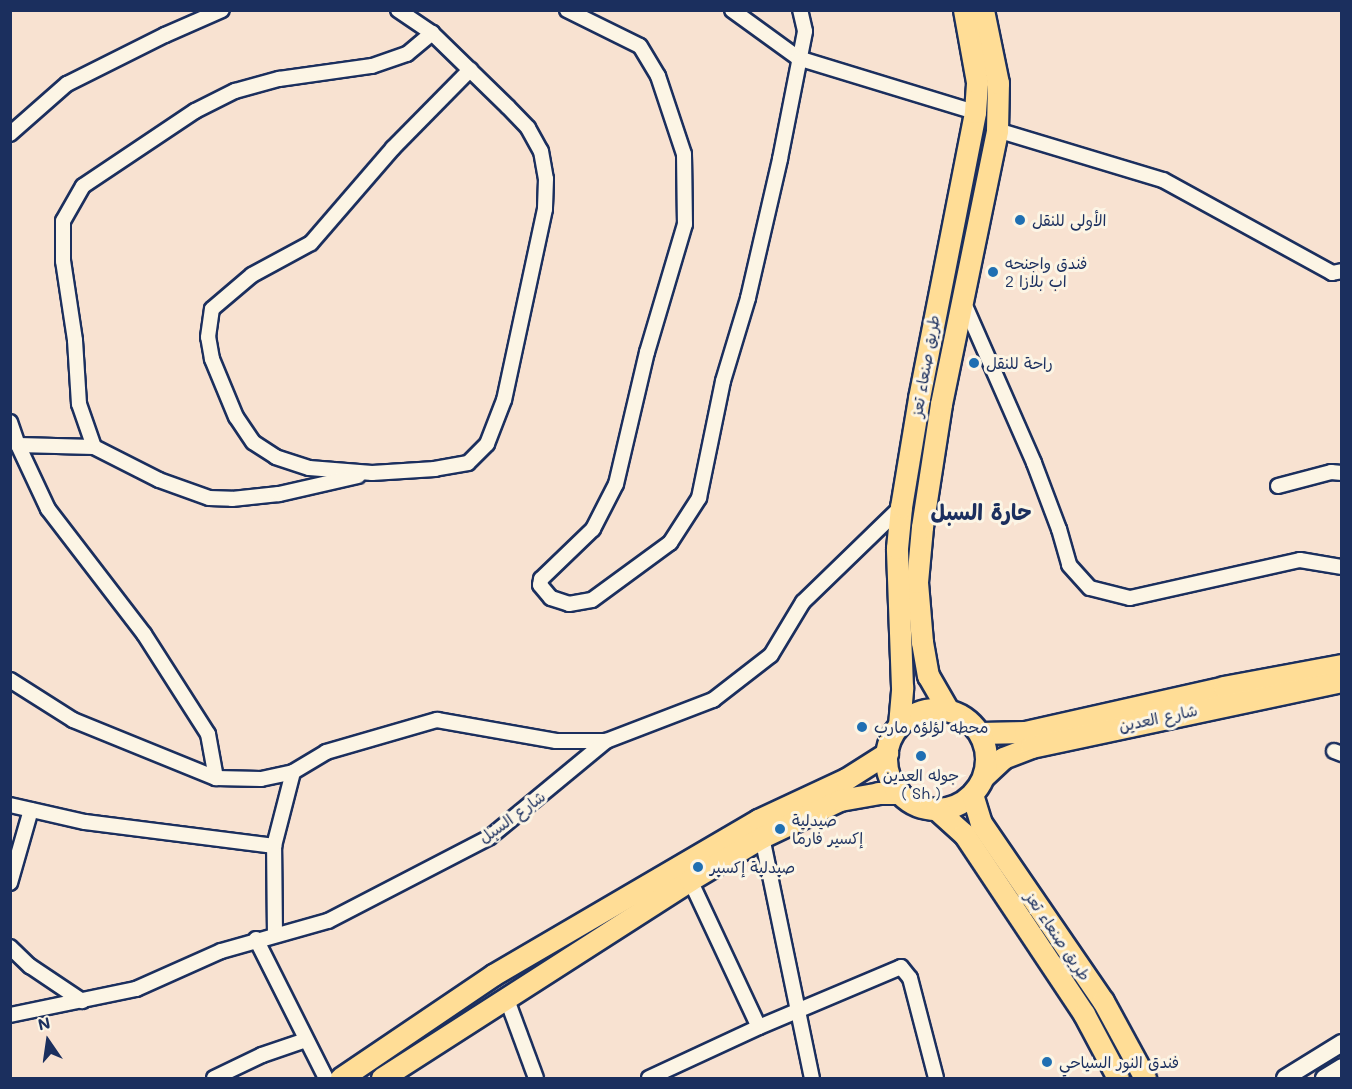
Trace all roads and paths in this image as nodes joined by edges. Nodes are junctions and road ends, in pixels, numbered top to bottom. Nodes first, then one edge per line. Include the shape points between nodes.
1 (222, 10) edge
2 (398, 10) edge
3 (567, 10) edge
4 (732, 10) edge
5 (800, 10) edge
6 (964, 10) edge
7 (983, 10) edge
8 (432, 33) junction
9 (798, 58) junction
10 (470, 70) junction
11 (975, 112) junction
12 (998, 130) junction
13 (10, 134) edge
14 (1341, 271) edge
15 (963, 301) junction
16 (10, 422) edge
17 (18, 445) junction
18 (93, 447) junction
19 (372, 473) junction
20 (1341, 473) edge
21 (1278, 486) dead end
22 (902, 507) junction
23 (1341, 567) edge
24 (1341, 664) edge
25 (10, 680) edge
26 (1341, 681) edge
27 (948, 710) junction
28 (899, 725) junction
29 (980, 733) junction
30 (606, 741) junction
31 (887, 753) junction
32 (293, 772) junction
33 (984, 776) junction
34 (216, 778) junction
35 (900, 793) junction
36 (972, 794) junction
37 (10, 805) edge
38 (936, 809) junction
39 (30, 810) junction
40 (762, 837) junction
41 (274, 846) junction
42 (690, 880) junction
43 (10, 883) edge
44 (275, 935) junction
45 (256, 939) junction
46 (10, 947) edge
47 (506, 997) junction
48 (82, 1001) junction
49 (797, 1011) junction
50 (10, 1015) edge
51 (759, 1027) junction
52 (306, 1040) junction
53 (1341, 1043) edge
54 (1341, 1067) edge
55 (671, 1074) edge
56 (214, 1078) edge
57 (326, 1078) edge
58 (341, 1078) edge
59 (382, 1078) edge
60 (536, 1078) edge
61 (649, 1078) edge
62 (812, 1078) edge
63 (936, 1078) edge
64 (1118, 1078) edge
65 (1145, 1078) edge
66 (1285, 1078) edge
67 (1323, 1078) edge

1 - 13 street via 67,84
2 - 8 street
3 - 9 street via 640,46 658,76 684,154 685,224 647,352 616,484 593,529 541,579 540,585 551,598 569,604 592,600 670,543 699,498 723,381 748,298 780,159
4 - 9 street
5 - 9 street via 805,31
6 - 11 main road, طريق صنعاء تعز via 977,82
7 - 12 main road, طريق صنعاء تعز via 998,83
8 - 10 street
8 - 18 street via 407,54 372,66 279,79 236,91 195,111 83,186 63,221 63,261 75,340 79,404
9 - 11 street
10 - 19 street via 528,128 541,151 546,179 545,209 504,400 487,444 468,463
10 - 19 street via 393,148 311,243 252,275 212,309 208,337 212,359 236,417 253,442 276,457 309,468
11 - 22 main road, طريق صنعاء تعز via 919,398
12 - 14 street via 1163,180 1332,273
12 - 15 main road, طريق صنعاء تعز
15 - 23 street via 1034,463 1069,565 1090,588 1130,598 1300,560
15 - 27 main road, طريق صنعاء تعز via 941,404 917,582 928,676
16 - 17 street
17 - 18 street
17 - 34 street via 48,509 144,634 208,734
18 - 19 street via 159,480 209,498 279,494
20 - 21 street via 1331,472
22 - 28 main road, طريق صنعاء تعز via 897,548 902,687
22 - 30 street, شارع السبل via 803,602 771,656 713,700
24 - 29 main road, شارع العدين via 1025,732
25 - 34 street via 74,720
26 - 33 main road, شارع العدين via 1031,747 1003,758
27 - 28 main road via 929,709
27 - 29 main road
28 - 31 main road
29 - 33 main road via 987,754
30 - 32 street via 556,741 437,720 326,752
30 - 44 street, شارع السبل via 490,837 328,921
31 - 35 main road via 889,774
31 - 58 main road via 846,778 738,831 493,975
32 - 34 street via 261,779
32 - 41 street
33 - 36 main road
35 - 38 main road via 922,807
35 - 40 main road via 840,800
36 - 38 main road via 956,805
36 - 65 main road, طريق صنعاء تعز via 981,823 1103,1002
37 - 39 street
38 - 64 main road, طريق صنعاء تعز via 964,834 1084,1014
39 - 41 street via 85,822
39 - 43 street
40 - 42 main road
40 - 49 street
41 - 44 street
42 - 47 main road
42 - 51 street
44 - 45 street, شارع السبل
45 - 48 street, شارع السبل via 136,989
45 - 52 street
46 - 48 street via 30,966
47 - 59 main road
47 - 60 street
48 - 50 street, شارع السبل
49 - 51 street
49 - 62 street
49 - 63 street via 902,967 910,978
51 - 55 street
52 - 56 street
52 - 57 street
53 - 66 street
54 - 67 street
55 - 61 street

